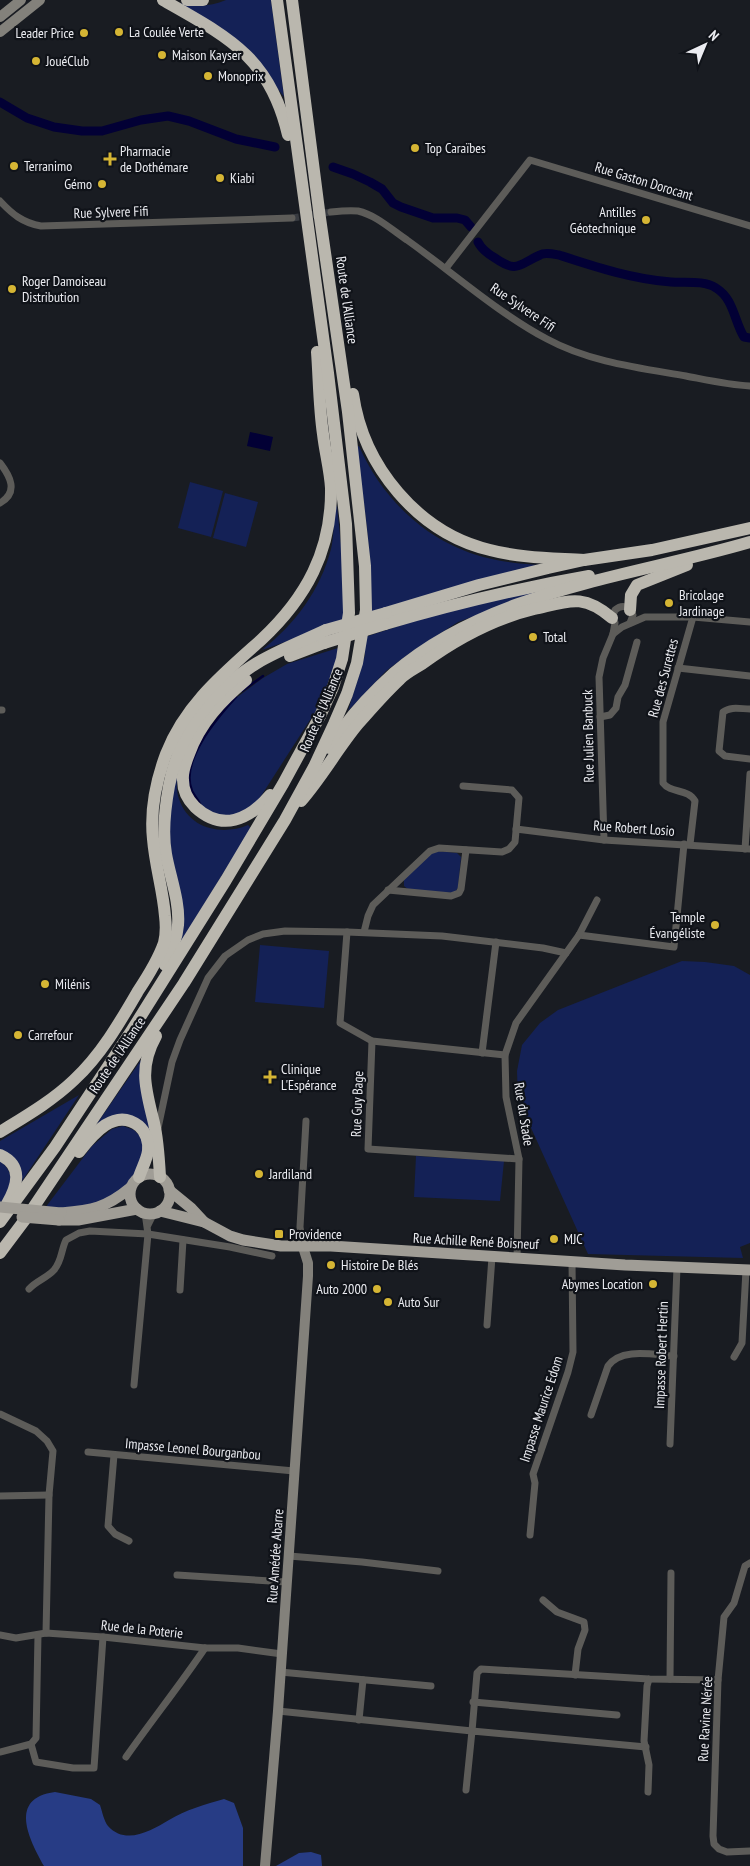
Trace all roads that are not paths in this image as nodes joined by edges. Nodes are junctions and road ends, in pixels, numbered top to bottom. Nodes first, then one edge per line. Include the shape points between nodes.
1 (21, 0) edge
2 (40, 0) edge
3 (163, 0) edge
4 (187, 0) edge
5 (202, 0) edge
6 (277, 0) edge
7 (292, 0) edge
8 (0, 17) edge
9 (0, 32) edge
10 (303, 192) junction
11 (0, 201) edge
12 (331, 212) tunnel mouth
13 (292, 218) tunnel mouth
14 (750, 226) edge
15 (446, 268) junction
16 (319, 305) junction
17 (333, 306) junction
18 (750, 386) edge
19 (0, 463) edge
20 (0, 502) edge
21 (750, 528) edge
22 (750, 542) edge
23 (712, 553) junction
24 (584, 560) junction
25 (631, 611) junction
26 (645, 617) junction
27 (693, 617) junction
28 (386, 618) junction
29 (613, 621) junction
30 (750, 622) edge
31 (630, 624) junction
32 (622, 627) junction
33 (613, 634) junction
34 (325, 636) junction
35 (637, 642) dead end
36 (678, 668) junction
37 (222, 675) junction
38 (750, 676) edge
39 (750, 710) edge
40 (600, 717) junction
41 (750, 758) edge
42 (314, 767) junction
43 (750, 774) edge
44 (283, 784) junction
45 (463, 786) dead end
46 (285, 820) junction
47 (516, 829) junction
48 (604, 840) junction
49 (687, 844) junction
50 (747, 849) edge
51 (466, 850) junction
52 (388, 890) junction
53 (597, 900) dead end
54 (347, 932) junction
55 (364, 932) junction
56 (579, 935) junction
57 (496, 942) junction
58 (566, 953) junction
59 (184, 984) junction
60 (146, 1007) junction
61 (372, 1041) junction
62 (482, 1053) junction
63 (505, 1055) junction
64 (306, 1121) dead end
65 (0, 1132) edge
66 (156, 1139) junction
67 (0, 1155) edge
68 (519, 1159) junction
69 (139, 1176) junction
70 (160, 1177) junction
71 (130, 1188) junction
72 (169, 1190) junction
73 (0, 1207) edge
74 (149, 1211) junction
75 (0, 1215) edge
76 (60, 1216) junction
77 (0, 1222) edge
78 (204, 1222) junction
79 (148, 1234) junction
80 (183, 1240) junction
81 (303, 1247) junction
82 (0, 1253) edge
83 (272, 1256) dead end
84 (492, 1257) junction
85 (517, 1258) junction
86 (572, 1261) junction
87 (0, 1262) edge
88 (677, 1267) junction
89 (748, 1270) edge
90 (29, 1289) dead end
91 (180, 1290) dead end
92 (487, 1325) dead end
93 (674, 1356) junction
94 (734, 1357) dead end
95 (134, 1385) dead end
96 (0, 1414) edge
97 (591, 1414) dead end
98 (670, 1444) dead end
99 (88, 1452) dead end
100 (114, 1455) junction
101 (294, 1471) junction
102 (0, 1496) edge
103 (49, 1496) junction
104 (530, 1534) dead end
105 (129, 1541) dead end
106 (288, 1556) junction
107 (750, 1563) edge
108 (438, 1571) dead end
109 (671, 1573) dead end
110 (176, 1575) dead end
111 (287, 1582) junction
112 (543, 1600) dead end
113 (42, 1634) junction
114 (0, 1635) edge
115 (103, 1637) junction
116 (206, 1648) junction
117 (282, 1654) junction
118 (280, 1672) junction
119 (575, 1675) junction
120 (649, 1679) junction
121 (670, 1679) junction
122 (363, 1680) junction
123 (718, 1680) junction
124 (431, 1686) dead end
125 (473, 1702) junction
126 (278, 1711) junction
127 (617, 1715) dead end
128 (359, 1720) junction
129 (472, 1731) junction
130 (31, 1744) junction
131 (646, 1747) junction
132 (0, 1752) edge
133 (126, 1757) dead end
134 (466, 1790) dead end
135 (648, 1792) dead end
136 (750, 1851) edge
137 (265, 1866) edge

1 - 8 street
2 - 9 street
3 - 10 highway via 231,40 265,77 283,114
4 - 5 highway
6 - 10 highway, Route de l'Alliance
7 - 17 highway, Route de l'Alliance
10 - 16 highway, Route de l'Alliance
11 - 13 street, Rue Sylvere Fifi via 21,220 41,226
12 - 15 street, Rue Sylvere Fifi via 358,212 369,216
14 - 15 street, Rue Gaston Dorocant via 530,160
15 - 18 street, Rue Sylvere Fifi via 527,328 574,351 606,361
16 - 37 highway via 317,354 322,432 331,487 326,539 315,571 282,621
16 - 44 highway, Route de l'Alliance via 346,524 349,613 342,659 333,687
17 - 24 highway via 344,333 359,420 374,457 408,504 448,535 476,546 509,554
17 - 42 highway, Route de l'Alliance via 365,566 366,610 347,694
19 - 20 street via 10,477 12,487
21 - 24 highway via 652,550
22 - 23 highway
22 - 28 highway
23 - 25 highway via 638,584 631,595
23 - 42 highway via 517,604 452,632 410,661 371,695
24 - 28 highway via 479,586
25 - 26 street
25 - 29 street via 625,606 617,608 613,612
25 - 31 street via 633,618
26 - 27 street
26 - 31 street
27 - 30 street
27 - 36 street, Rue des Surettes
28 - 34 highway, bridge
29 - 32 street
29 - 33 street, Rue Julien Banbuck
29 - 46 highway via 604,610 591,603 572,600 518,614 478,629 440,650 401,679 357,725 315,785
31 - 32 street
32 - 33 street, Rue Julien Banbuck
33 - 40 street, Rue Julien Banbuck via 601,668
34 - 37 highway via 274,648
34 - 44 highway via 257,673 217,706 194,741 184,766 187,796 201,812 219,821 251,814
34 - 60 highway via 257,663 227,685 200,713 181,745 172,771 165,812 165,852 178,925 171,952
35 - 40 street via 616,708 610,715
36 - 38 street
36 - 49 street, Rue des Surettes via 663,722 662,783 695,801
37 - 65 highway via 202,695 176,733 155,792 152,838 165,916 165,940 160,953 120,1022 90,1063 54,1097
39 - 41 street via 733,708 723,712 719,751 725,756
40 - 48 street, Rue Julien Banbuck
42 - 46 highway, Route de l'Alliance
43 - 50 street
44 - 60 highway, Route de l'Alliance
45 - 47 street via 517,793 520,798
46 - 59 highway, Route de l'Alliance
47 - 48 street, Rue Robert Losio
47 - 51 street via 515,842 506,851
48 - 49 street, Rue Robert Losio
49 - 50 street, Rue Robert Losio
49 - 56 street via 674,947
51 - 52 street via 439,848 430,851
51 - 52 street via 461,889 456,895
52 - 55 street via 373,905
53 - 56 street, Rue du Stade
54 - 55 street
54 - 61 street via 340,1023
54 - 66 street via 263,934 224,956 208,978 180,1040 172,1062
55 - 57 street
56 - 58 street, Rue du Stade
57 - 58 street
57 - 62 street
58 - 63 street, Rue du Stade via 516,1023
59 - 66 highway via 150,1046 144,1068
59 - 82 highway, Route de l'Alliance
60 - 77 highway, Route de l'Alliance via 55,1147
61 - 62 street
61 - 68 street, Rue Guy Bage via 368,1149
62 - 63 street
63 - 68 street, Rue du Stade via 506,1097
64 - 81 street via 300,1227
66 - 70 highway
67 - 75 highway via 11,1164 16,1177 16,1186
68 - 85 street, Rue du Stade
69 - 70 main road via 150,1174
69 - 71 main road
69 - 87 highway via 148,1150 141,1128 120,1119 105,1125 72,1160
70 - 72 main road
71 - 74 main road via 132,1203
71 - 76 main road via 113,1202
72 - 74 main road via 168,1202
72 - 78 main road, Rue Achille René Boisneuf
73 - 76 main road, bridge
74 - 76 main road via 78,1220
74 - 78 main road, Rue Achille René Boisneuf
74 - 79 street
75 - 76 main road, bridge
78 - 81 main road, Rue Achille René Boisneuf via 243,1240
79 - 80 street
79 - 90 street via 90,1231 73,1236 64,1243 61,1260 55,1270
79 - 95 street
80 - 83 street
80 - 91 street
81 - 84 main road, Rue Achille René Boisneuf
81 - 101 street, Rue Amédée Abarre via 308,1276
84 - 85 main road, Rue Achille René Boisneuf
84 - 92 street
85 - 86 main road, Rue Achille René Boisneuf
86 - 88 main road, Rue Achille René Boisneuf
86 - 104 street, Impasse Maurice Edom via 573,1352 533,1474
88 - 89 main road, Rue Achille René Boisneuf
88 - 93 street, Impasse Robert Hertin
89 - 94 street via 742,1343
93 - 97 street via 630,1354 611,1361
93 - 98 street, Impasse Robert Hertin
96 - 103 street via 36,1431 53,1451
99 - 100 street, Impasse Leonel Bourganbou
100 - 101 street, Impasse Leonel Bourganbou
100 - 105 street via 108,1526
101 - 106 street, Rue Amédée Abarre
102 - 103 street
103 - 113 street
106 - 108 street
106 - 111 street, Rue Amédée Abarre
107 - 123 street, Rue Ravine Nérée via 745,1566 734,1603 724,1617
109 - 121 street
110 - 111 street
111 - 117 street, Rue Amédée Abarre
112 - 119 street via 557,1612 584,1622
113 - 114 street, Rue de la Poterie via 16,1638
113 - 115 street, Rue de la Poterie
113 - 130 street via 36,1738
115 - 116 street, Rue de la Poterie
115 - 130 street via 94,1768 36,1762
116 - 117 street, Rue de la Poterie via 238,1648
116 - 133 street
117 - 118 street, Rue Amédée Abarre
118 - 122 street
118 - 126 street, Rue Amédée Abarre
119 - 120 street
119 - 125 street via 481,1669 477,1673
120 - 121 street
120 - 131 street
121 - 123 street
122 - 124 street
122 - 128 street
123 - 136 street, Rue Ravine Nérée via 714,1844 728,1852
125 - 127 street
125 - 129 street
126 - 128 street
126 - 137 street, Rue Amédée Abarre
128 - 129 street
129 - 131 street
129 - 134 street
130 - 132 street
131 - 135 street via 650,1765

